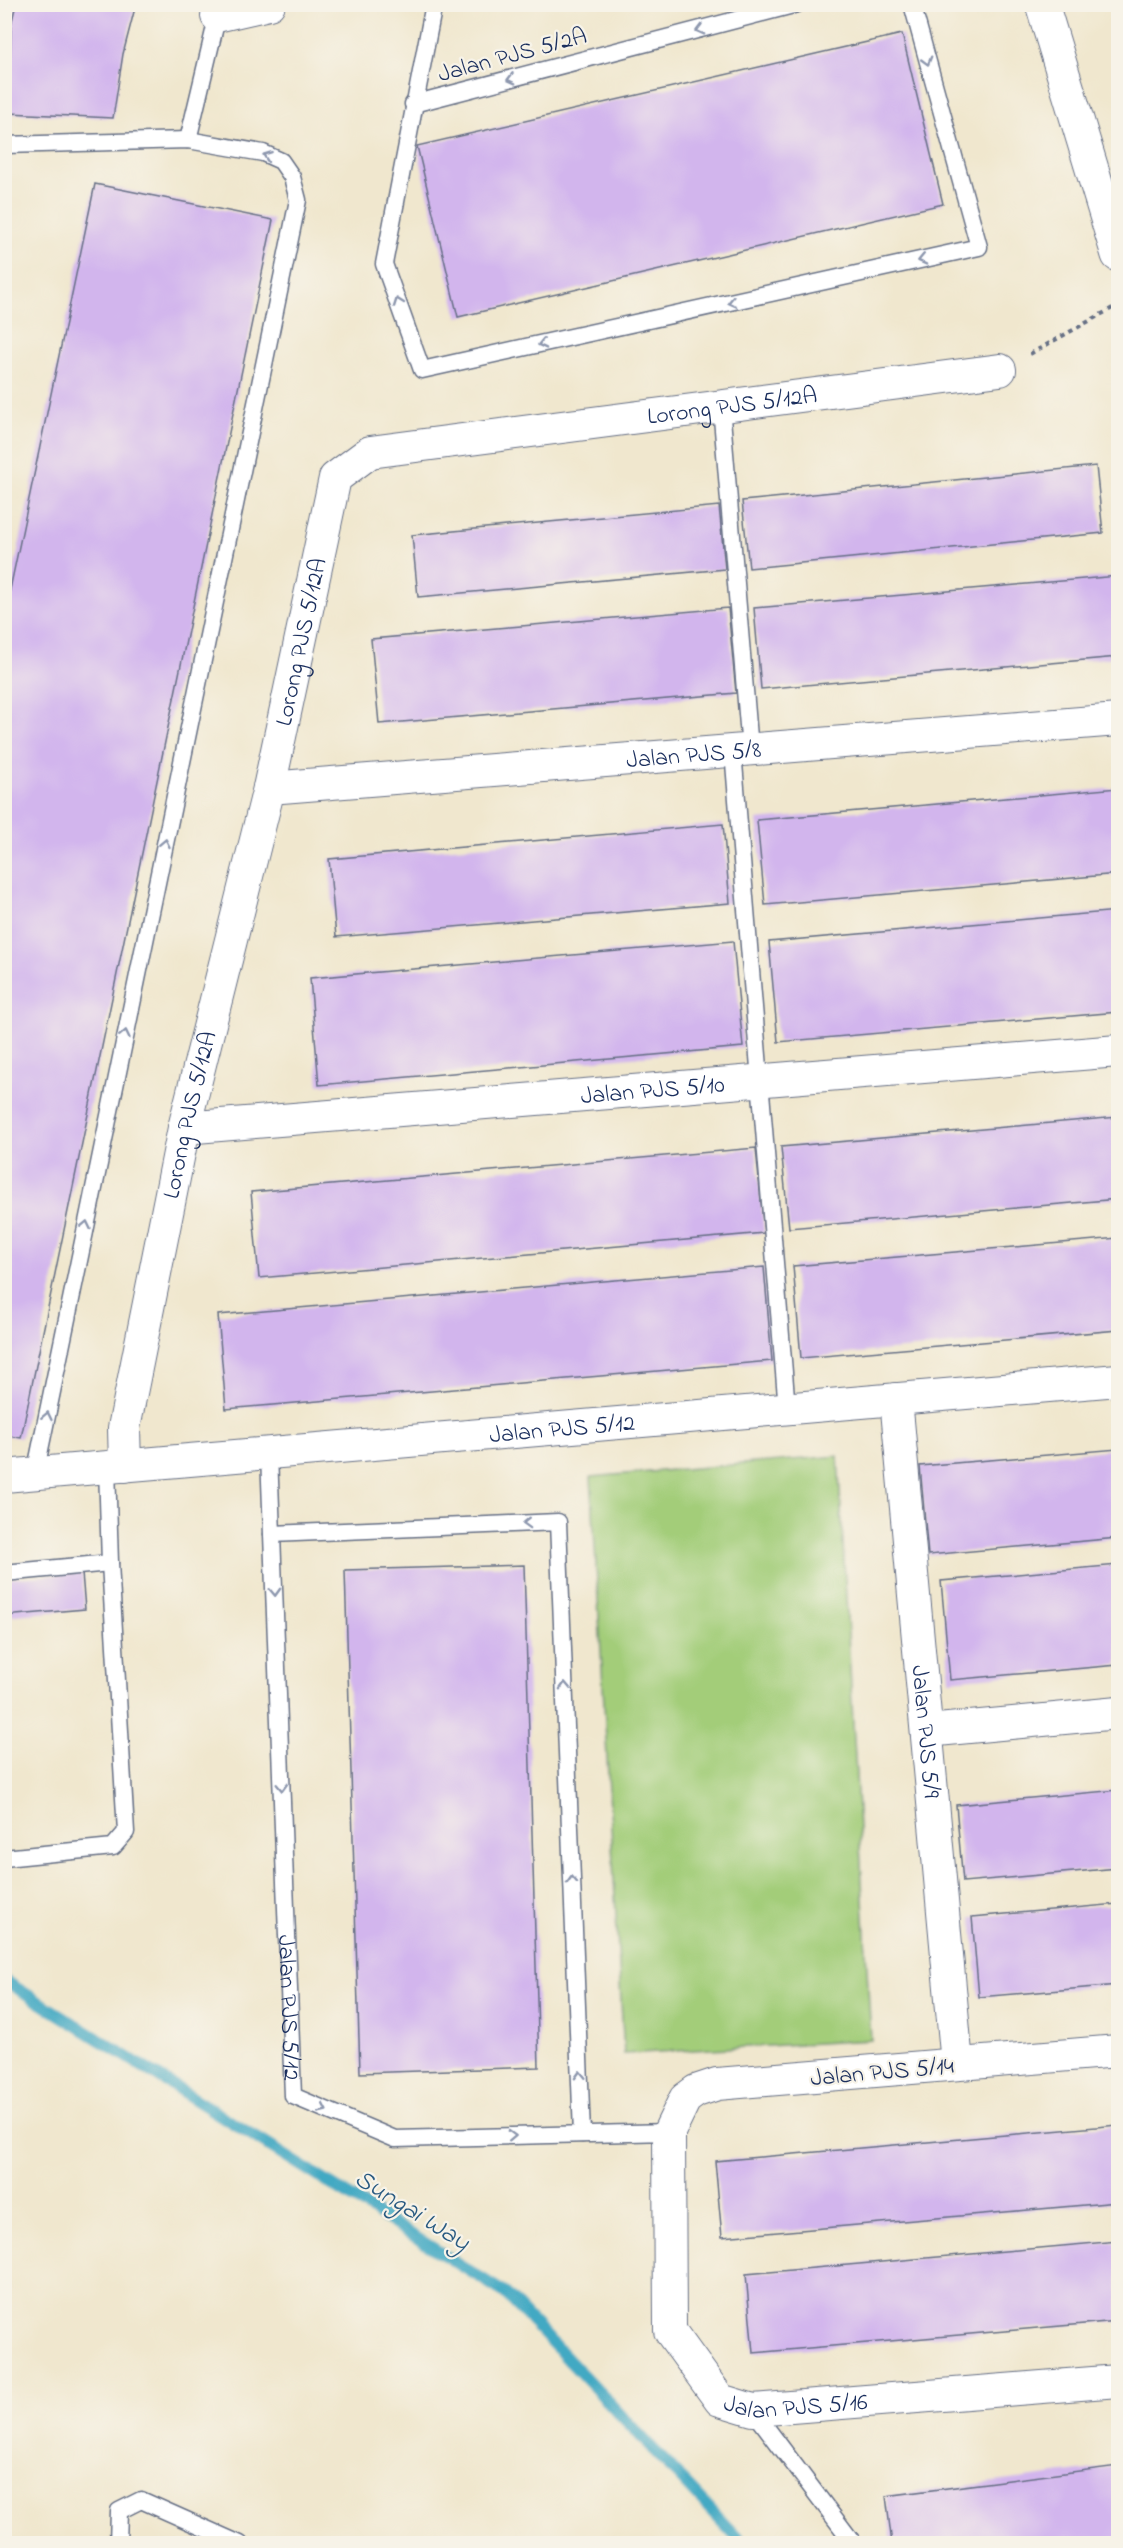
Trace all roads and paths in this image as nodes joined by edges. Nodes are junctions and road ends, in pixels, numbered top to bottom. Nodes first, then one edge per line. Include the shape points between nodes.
1 (269, 4) edge
2 (434, 4) edge
3 (797, 4) edge
4 (912, 4) edge
5 (1042, 4) edge
6 (218, 10) edge
7 (413, 104) junction
8 (188, 140) junction
9 (4, 145) edge
10 (1119, 255) edge
11 (1119, 305) edge
12 (1000, 370) joint
13 (721, 406) junction
14 (1119, 720) edge
15 (742, 750) junction
16 (269, 788) junction
17 (1119, 1052) edge
18 (760, 1081) junction
19 (184, 1128) junction
20 (1119, 1380) edge
21 (896, 1399) junction
22 (787, 1408) junction
23 (269, 1454) junction
24 (116, 1467) junction
25 (35, 1474) junction
26 (4, 1476) edge
27 (273, 1534) junction
28 (110, 1563) junction
29 (4, 1573) edge
30 (1119, 1713) edge
31 (927, 1731) junction
32 (4, 1857) edge
33 (1119, 2051) edge
34 (957, 2064) junction
35 (669, 2132) junction
36 (582, 2134) junction
37 (1119, 2380) edge
38 (753, 2410) junction
39 (117, 2544) edge
40 (240, 2544) edge
41 (854, 2544) edge

1 - 6 street
2 - 7 lane
3 -> 7 lane, Jalan PJS 5/2A
4 -> 7 lane via 979,247 422,370 384,264
5 - 10 street
6 - 8 lane
8 - 9 lane
25 -> 8 lane via 298,200 292,177 281,161 263,153
11 - 12 path
12 - 13 street, Lorong PJS 5/12A
13 - 15 lane
13 - 16 street, Lorong PJS 5/12A via 370,452 335,478
14 - 15 street, Jalan PJS 5/8
15 - 16 street, Jalan PJS 5/8
15 - 18 lane
16 - 19 street, Lorong PJS 5/12A
17 - 18 street, Jalan PJS 5/10
18 - 19 street, Jalan PJS 5/10
18 - 22 lane
19 - 24 street, Lorong PJS 5/12A
20 - 21 street, Jalan PJS 5/12
21 - 22 street, Jalan PJS 5/12
21 - 31 street, Jalan PJS 5/9
22 - 23 street, Jalan PJS 5/12
23 - 24 street, Jalan PJS 5/12
23 - 27 lane
24 - 25 street, Jalan PJS 5/12
24 - 28 lane
25 - 26 street, Jalan PJS 5/12
27 -> 36 lane, Jalan PJS 5/12 via 293,2097 395,2139
36 -> 27 lane via 558,1522
28 - 29 lane
28 - 32 lane via 126,1832 113,1847
30 - 31 street
31 - 34 street, Jalan PJS 5/9
33 - 34 street, Jalan PJS 5/14
34 - 35 street, Jalan PJS 5/14 via 717,2084 685,2099
35 - 36 lane, Jalan PJS 5/12
35 - 38 street, Jalan PJS 5/16 via 670,2331 720,2400
37 - 38 street, Jalan PJS 5/16
38 - 41 lane
39 - 40 lane via 119,2511 141,2500

